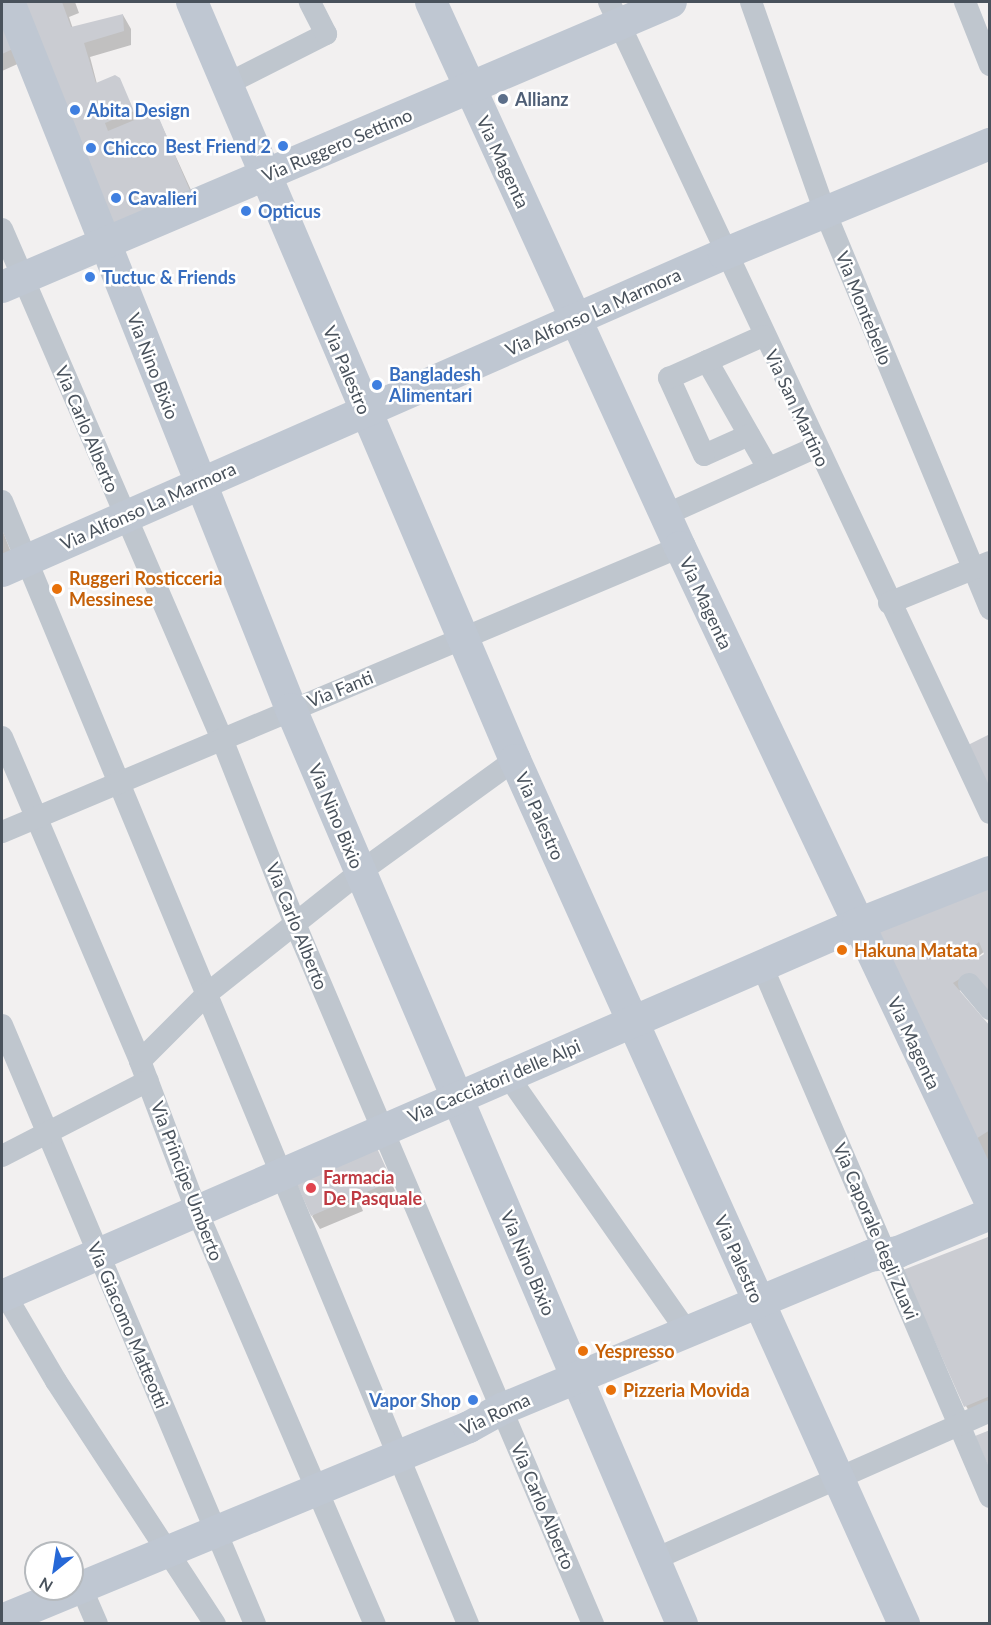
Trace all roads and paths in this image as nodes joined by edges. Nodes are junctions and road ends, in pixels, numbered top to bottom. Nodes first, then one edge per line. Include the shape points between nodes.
1 (9, 2) edge
2 (192, 2) edge
3 (310, 2) edge
4 (430, 2) edge
5 (671, 2) edge
6 (750, 2) edge
7 (964, 2) edge
8 (614, 12) edge
9 (990, 65) edge
10 (226, 84) junction
11 (470, 89) junction
12 (990, 144) edge
13 (266, 175) junction
14 (825, 212) junction
15 (2, 230) edge
16 (105, 245) junction
17 (724, 254) junction
18 (12, 283) edge
19 (575, 320) junction
20 (763, 336) junction
21 (707, 361) junction
22 (364, 412) junction
23 (749, 435) junction
24 (816, 447) junction
25 (768, 468) junction
26 (199, 483) junction
27 (2, 501) edge
28 (665, 515) junction
29 (124, 517) junction
30 (680, 547) junction
31 (980, 565) edge
32 (13, 566) edge
33 (889, 603) junction
34 (990, 609) edge
35 (462, 639) junction
36 (291, 709) junction
37 (2, 737) edge
38 (222, 739) junction
39 (515, 760) junction
40 (120, 783) junction
41 (990, 813) edge
42 (35, 817) junction
43 (2, 832) edge
44 (360, 872) junction
45 (990, 872) edge
46 (858, 924) junction
47 (296, 926) junction
48 (762, 966) junction
49 (969, 984) dead end
50 (208, 993) junction
51 (990, 1009) edge
52 (632, 1021) junction
53 (2, 1025) edge
54 (144, 1071) junction
55 (508, 1076) junction
56 (455, 1097) junction
57 (382, 1130) junction
58 (46, 1132) junction
59 (2, 1156) edge
60 (279, 1173) junction
61 (990, 1202) edge
62 (196, 1209) junction
63 (990, 1214) edge
64 (97, 1253) junction
65 (886, 1254) junction
66 (3, 1293) edge
67 (759, 1304) junction
68 (688, 1333) junction
69 (577, 1377) junction
70 (502, 1408) junction
71 (990, 1411) edge
72 (958, 1424) junction
73 (396, 1456) junction
74 (839, 1477) junction
75 (316, 1488) junction
76 (990, 1497) edge
77 (215, 1529) junction
78 (165, 1551) junction
79 (655, 1559) junction
80 (84, 1586) edge
81 (84, 1594) edge
82 (47, 1601) edge
83 (2, 1620) edge
84 (97, 1623) edge
85 (215, 1623) edge
86 (255, 1623) edge
87 (375, 1623) edge
88 (468, 1623) edge
89 (593, 1623) edge
90 (682, 1623) edge
91 (904, 1623) edge

1 - 16 street, Via Nino Bixio
2 - 10 street, Via Palestro
3 - 10 street via 326,34
4 - 11 street, Via Magenta
5 - 8 street, Via Ruggero Settimo
6 - 14 street, Via Montebello
7 - 9 street
8 - 11 street, Via Ruggero Settimo
8 - 17 street, Via San Martino
10 - 13 street, Via Palestro
11 - 13 street, Via Ruggero Settimo
11 - 19 street, Via Magenta
12 - 14 street, Via Alfonso La Marmora
13 - 16 street, Via Ruggero Settimo
13 - 22 street, Via Palestro
14 - 17 street, Via Alfonso La Marmora
14 - 31 street, Via Montebello
15 - 18 street, Via Carlo Alberto
16 - 18 street, Via Ruggero Settimo
16 - 26 street, Via Nino Bixio
17 - 19 street, Via Alfonso La Marmora
17 - 20 street, Via San Martino
18 - 29 street, Via Carlo Alberto
19 - 22 street, Via Alfonso La Marmora
19 - 28 street, Via Magenta
20 - 21 street
20 - 24 street, Via San Martino
21 - 23 street
21 - 23 street via 669,378 704,455
22 - 26 street, Via Alfonso La Marmora
22 - 35 street, Via Palestro
23 - 25 street
24 - 25 street
24 - 33 street, Via San Martino
25 - 28 street
26 - 29 street, Via Alfonso La Marmora
26 - 36 street, Via Nino Bixio
27 - 32 street
28 - 30 street, Via Magenta
29 - 32 street, Via Alfonso La Marmora
29 - 38 street, Via Carlo Alberto
30 - 35 street, Via Fanti
30 - 46 street, Via Magenta
31 - 33 street
31 - 34 street, Via Montebello
32 - 40 street
33 - 41 street, Via San Martino
35 - 36 street, Via Fanti
35 - 39 street, Via Palestro
36 - 38 street, Via Fanti
36 - 44 street, Via Nino Bixio
37 - 42 street, Via Principe Umberto
38 - 40 street, Via Fanti
38 - 47 street, Via Carlo Alberto
39 - 44 street
39 - 52 street, Via Palestro
40 - 42 street, Via Fanti
40 - 50 street
42 - 43 street, Via Fanti
42 - 54 street, Via Principe Umberto
44 - 47 street
44 - 56 street, Via Nino Bixio
45 - 46 street, Via Cacciatori delle Alpi
46 - 48 street, Via Cacciatori delle Alpi
46 - 61 street, Via Magenta
47 - 50 street
47 - 57 street, Via Carlo Alberto
48 - 52 street, Via Cacciatori delle Alpi
48 - 65 street, Via Caporale degli Zuavi
49 - 51 street
50 - 54 street
50 - 60 street
52 - 55 street, Via Cacciatori delle Alpi
52 - 67 street, Via Palestro
53 - 58 street, Via Giacomo Matteotti
54 - 58 street
54 - 62 street, Via Principe Umberto
55 - 56 street, Via Cacciatori delle Alpi
55 - 68 street
56 - 57 street, Via Cacciatori delle Alpi
56 - 69 street, Via Nino Bixio
57 - 60 street, Via Cacciatori delle Alpi
57 - 70 street, Via Carlo Alberto
58 - 59 street
58 - 64 street, Via Giacomo Matteotti
60 - 62 street, Via Cacciatori delle Alpi
60 - 73 street
62 - 64 street, Via Cacciatori delle Alpi
62 - 75 street, Via Principe Umberto
63 - 65 street, Via Roma
64 - 66 street, Via Cacciatori delle Alpi
64 - 77 street, Via Giacomo Matteotti
65 - 67 street, Via Roma via 870,1256
65 - 72 street, Via Caporale degli Zuavi
66 - 78 street
67 - 68 street, Via Roma
67 - 74 street, Via Palestro
68 - 69 street, Via Roma
69 - 70 street, Via Roma
69 - 79 street, Via Nino Bixio
70 - 73 street, Via Roma via 469,1427
70 - 89 street, Via Carlo Alberto
71 - 72 street
72 - 74 street
72 - 76 street, Via Caporale degli Zuavi
73 - 75 street, Via Roma
73 - 88 street
74 - 79 street
74 - 91 street, Via Palestro
75 - 77 street, Via Roma
75 - 87 street, Via Principe Umberto
77 - 78 street, Via Roma
77 - 86 street, Via Giacomo Matteotti
78 - 80 street, Via Roma
78 - 85 street
79 - 90 street, Via Nino Bixio
81 - 84 street
82 - 83 street, Via Roma

